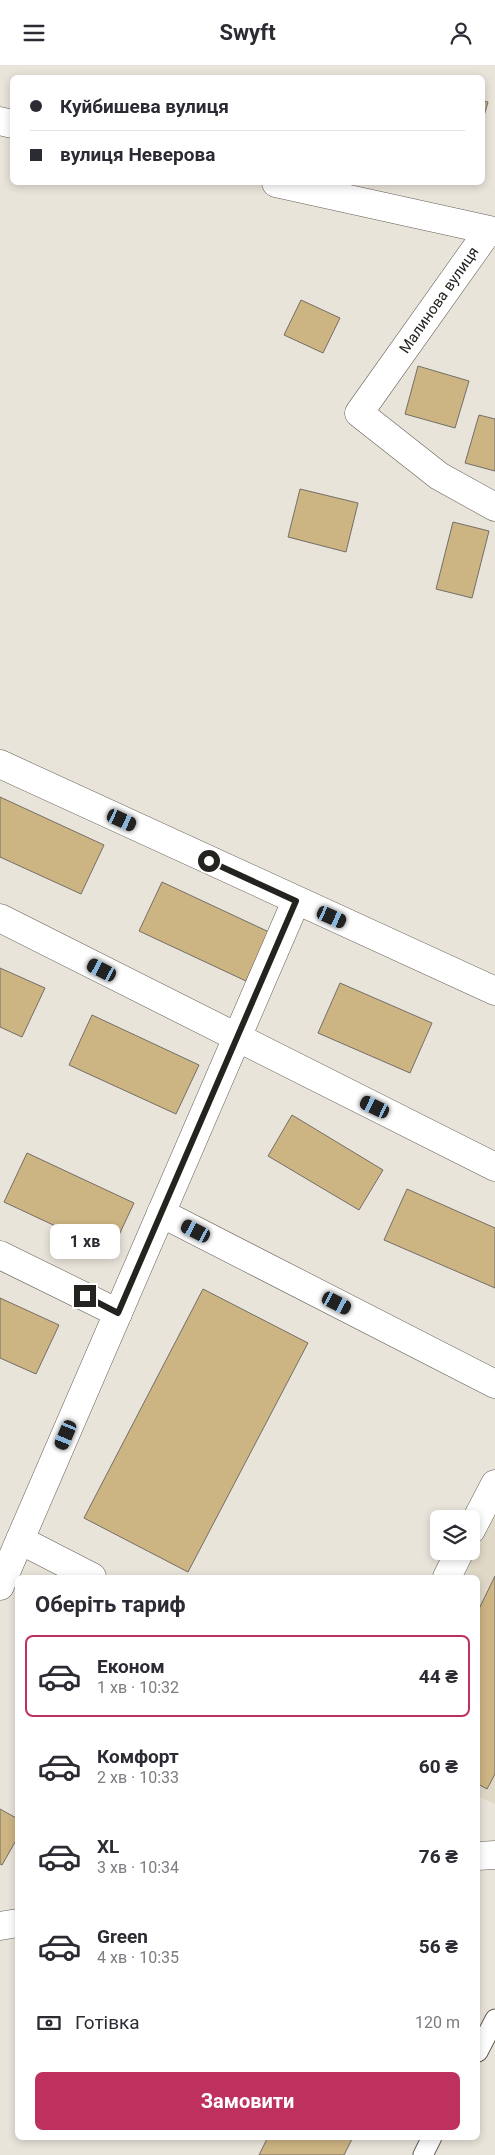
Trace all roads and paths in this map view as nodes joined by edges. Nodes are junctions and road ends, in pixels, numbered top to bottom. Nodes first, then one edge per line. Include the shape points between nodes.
1 (285, 185) edge
2 (495, 507) edge
3 (0, 764) edge
4 (296, 901) junction
5 (0, 918) edge
6 (495, 991) edge
7 (237, 1038) junction
8 (495, 1167) edge
9 (161, 1213) junction
10 (0, 1255) edge
11 (118, 1313) junction
12 (495, 1384) edge
13 (495, 1484) edge
14 (480, 1513) edge
15 (20, 1540) junction
16 (456, 1560) edge
17 (88, 1575) edge
18 (448, 1575) edge
19 (0, 1584) edge
20 (495, 1855) edge
21 (480, 1856) edge
22 (15, 1924) edge
23 (0, 1927) edge
24 (495, 2019) edge
25 (480, 2048) edge
26 (430, 2140) edge
27 (423, 2155) edge

1 - 2 street, Малинова вулиця via 489,230 359,413 439,476
3 - 4 street
4 - 6 street
4 - 7 street
5 - 7 street
7 - 8 street
7 - 9 street
9 - 11 street
9 - 12 street
10 - 11 street
11 - 15 street
13 - 14 street
15 - 17 street
15 - 19 street
16 - 18 street
20 - 21 street
22 - 23 street
24 - 25 lane
26 - 27 lane

